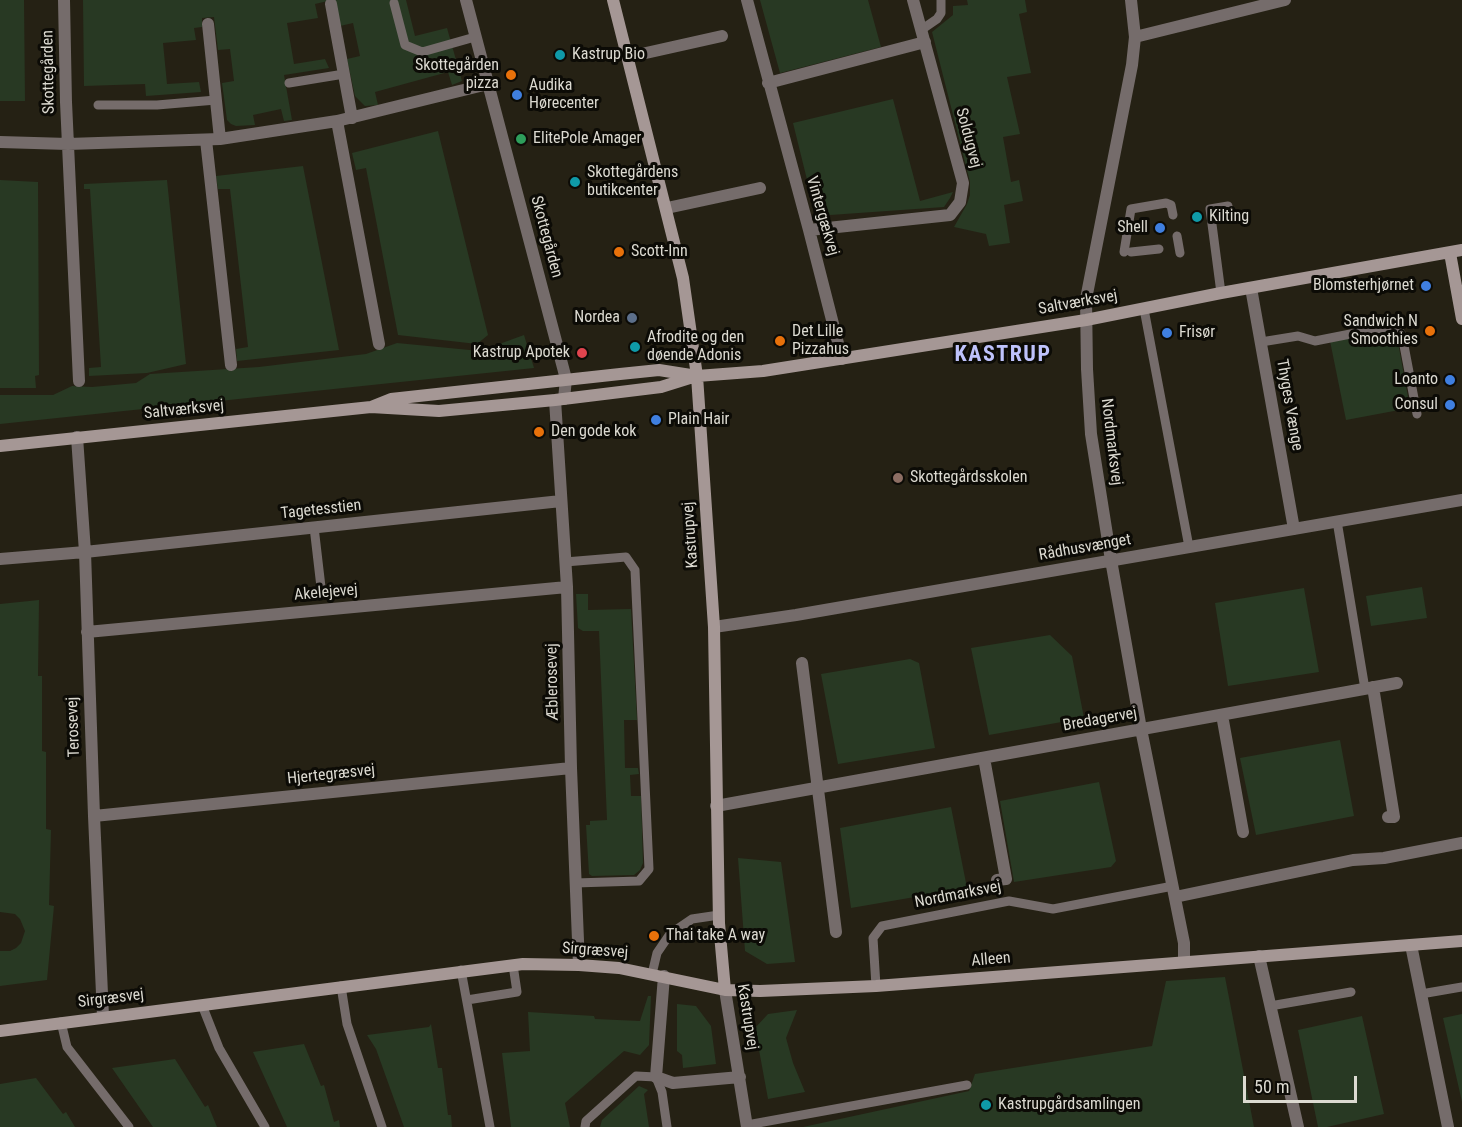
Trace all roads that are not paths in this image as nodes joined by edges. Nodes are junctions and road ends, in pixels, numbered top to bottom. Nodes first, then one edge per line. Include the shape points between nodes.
1 (64, 0) edge
2 (466, 0) edge
3 (613, 0) edge
4 (747, 0) edge
5 (913, 0) edge
6 (941, 0) edge
7 (1131, 0) edge
8 (1285, 0) edge
9 (394, 3) dead end
10 (331, 4) dead end
11 (208, 24) dead end
12 (722, 36) dead end
13 (923, 36) junction
14 (475, 37) junction
15 (1135, 37) junction
16 (628, 57) junction
17 (344, 74) junction
18 (289, 82) dead end
19 (768, 82) junction
20 (488, 84) junction
21 (216, 100) junction
22 (98, 105) dead end
23 (352, 118) junction
24 (337, 121) junction
25 (220, 139) junction
26 (206, 140) junction
27 (0, 142) edge
28 (68, 144) junction
29 (760, 188) dead end
30 (1228, 206) dead end
31 (667, 208) junction
32 (1173, 215) dead end
33 (809, 230) junction
34 (1177, 236) dead end
35 (1159, 249) dead end
36 (1456, 251) edge
37 (1180, 253) dead end
38 (1251, 288) junction
39 (1221, 293) junction
40 (1144, 309) junction
41 (1462, 319) edge
42 (1086, 320) junction
43 (1260, 342) junction
44 (379, 344) dead end
45 (842, 359) junction
46 (231, 365) dead end
47 (697, 376) junction
48 (566, 379) junction
49 (79, 381) dead end
50 (559, 399) junction
51 (371, 407) junction
52 (1417, 414) dead end
53 (76, 437) junction
54 (0, 446) edge
55 (1462, 500) edge
56 (561, 501) junction
57 (1337, 521) junction
58 (314, 527) junction
59 (1294, 529) junction
60 (1189, 547) junction
61 (85, 552) junction
62 (0, 559) edge
63 (1112, 560) junction
64 (565, 562) junction
65 (321, 587) dead end
66 (567, 587) junction
67 (714, 627) junction
68 (87, 632) junction
69 (802, 663) dead end
70 (1397, 683) dead end
71 (1369, 688) junction
72 (1222, 715) junction
73 (1141, 729) junction
74 (984, 758) junction
75 (571, 768) junction
76 (818, 787) junction
77 (716, 806) junction
78 (94, 816) junction
79 (1388, 818) dead end
80 (1243, 832) dead end
81 (1462, 843) edge
82 (997, 880) dead end
83 (575, 883) junction
84 (1174, 891) junction
85 (719, 915) junction
86 (836, 932) dead end
87 (1462, 941) edge
88 (1412, 945) junction
89 (1259, 956) junction
90 (1184, 961) junction
91 (579, 964) junction
92 (513, 965) junction
93 (461, 970) junction
94 (658, 975) junction
95 (341, 986) junction
96 (876, 986) junction
97 (1462, 987) edge
98 (725, 990) junction
99 (1351, 992) dead end
100 (1421, 994) junction
101 (467, 1000) junction
102 (202, 1005) junction
103 (1270, 1006) junction
104 (104, 1016) junction
105 (61, 1022) junction
106 (0, 1031) edge
107 (656, 1077) junction
108 (740, 1077) junction
109 (968, 1085) dead end
110 (747, 1126) edge
111 (129, 1127) edge
112 (265, 1127) edge
113 (382, 1127) edge
114 (490, 1127) edge
115 (585, 1127) edge
116 (667, 1127) edge
117 (1298, 1127) edge
118 (1448, 1127) edge

1 - 28 street, Skottegården
2 - 14 street, Skottegården
3 - 16 street, Kastrupvej
4 - 19 street, Vintergækvej
5 - 13 street, Soldugvej
6 - 13 lane via 941,13
7 - 15 street, Nordmarksvej
8 - 15 street
9 - 14 lane via 405,45 422,52
10 - 17 street
11 - 21 street
12 - 16 street
13 - 19 street
13 - 33 street, Soldugvej via 963,183 960,202 950,215
14 - 20 street, Skottegården
15 - 42 street, Nordmarksvej via 1086,299
16 - 31 street, Kastrupvej
17 - 18 lane
17 - 23 street
19 - 33 street, Vintergækvej
20 - 23 street
20 - 48 street, Skottegården
21 - 22 lane
21 - 25 street
23 - 24 street
24 - 25 street
24 - 44 street
25 - 26 street
26 - 28 street
26 - 46 street
27 - 28 street
28 - 49 street, Skottegården
29 - 31 street
30 - 39 lane via 1210,208
31 - 47 street, Kastrupvej via 683,278
32 - 35 lane via 1171,205 1166,203 1131,208 1127,252
33 - 45 street, Vintergækvej
34 - 37 lane
36 - 38 street, Saltværksvej
36 - 41 street
38 - 39 street, Saltværksvej
38 - 43 street, Thyges Vænge
39 - 40 street, Saltværksvej
40 - 42 street, Saltværksvej
40 - 60 lane
42 - 45 street, Saltværksvej
42 - 63 street, Nordmarksvej via 1091,434
43 - 52 lane via 1298,336 1316,341 1391,326 1398,329
43 - 59 street, Thyges Vænge
45 - 47 street, Saltværksvej
47 - 48 street, Saltværksvej via 659,370
47 - 50 street, Saltværksvej via 661,387
47 - 67 street, Kastrupvej
48 - 50 street, Skottegården
48 - 51 street, Saltværksvej via 391,399
50 - 51 street, Saltværksvej via 439,411
50 - 56 street, Æblerosevej
51 - 53 street, Saltværksvej
53 - 54 street, Saltværksvej
53 - 61 street, Terosevej
55 - 57 street, Rådhusvænget
56 - 58 street, Tagetesstien
56 - 64 street, Æblerosevej
57 - 59 street, Rådhusvænget
57 - 71 lane
58 - 61 street, Tagetesstien
58 - 65 lane
59 - 60 street, Rådhusvænget
60 - 63 street, Rådhusvænget
61 - 62 street, Tagetesstien
61 - 68 street, Terosevej
63 - 67 street, Rådhusvænget
63 - 73 street, Nordmarksvej
64 - 66 street, Æblerosevej
64 - 83 lane via 626,557 636,570 650,869 639,881
66 - 68 street, Akelejevej
66 - 75 street, Æblerosevej
67 - 77 street, Kastrupvej
68 - 78 street, Terosevej
69 - 76 street
70 - 71 street, Bredagervej
71 - 72 street, Bredagervej
71 - 79 street via 1394,817
72 - 73 street, Bredagervej
72 - 80 street
73 - 74 street, Bredagervej
73 - 84 street, Nordmarksvej
74 - 76 street, Bredagervej
74 - 82 street via 1006,879
75 - 78 street, Hjertegræsvej
75 - 83 street, Æblerosevej
76 - 77 street, Bredagervej
76 - 86 street
77 - 85 street, Kastrupvej
78 - 104 street, Terosevej
81 - 84 street, Nordmarksvej
83 - 91 street, Æblerosevej
84 - 90 street, Nordmarksvej
84 - 96 lane, Nordmarksvej via 1053,909 1009,901 882,926 873,938
85 - 94 lane via 692,919 670,934 657,953
85 - 98 street, Kastrupvej
87 - 88 street, Alleen
88 - 89 street, Alleen
88 - 100 street
89 - 90 street, Alleen
89 - 103 street
90 - 96 street, Alleen
91 - 92 street, Sirgræsvej
91 - 94 street, Sirgræsvej
92 - 93 street, Sirgræsvej
92 - 101 lane via 517,992
93 - 95 street, Sirgræsvej
93 - 101 lane
94 - 98 street, Sirgræsvej
94 - 107 street
95 - 102 street, Sirgræsvej
95 - 113 lane via 347,1024
96 - 98 street, Alleen
97 - 100 lane
98 - 108 street, Kastrupvej
99 - 103 lane
100 - 118 street
101 - 114 lane
102 - 104 street, Sirgræsvej
102 - 112 lane via 219,1048
103 - 117 street
104 - 105 street, Sirgræsvej
105 - 106 street, Sirgræsvej
105 - 111 lane, Sirgræsvej via 67,1047
107 - 108 street via 673,1083
107 - 115 lane via 636,1076 586,1121
107 - 116 lane
108 - 110 street, Kastrupvej
109 - 110 lane, Kastrupvej

